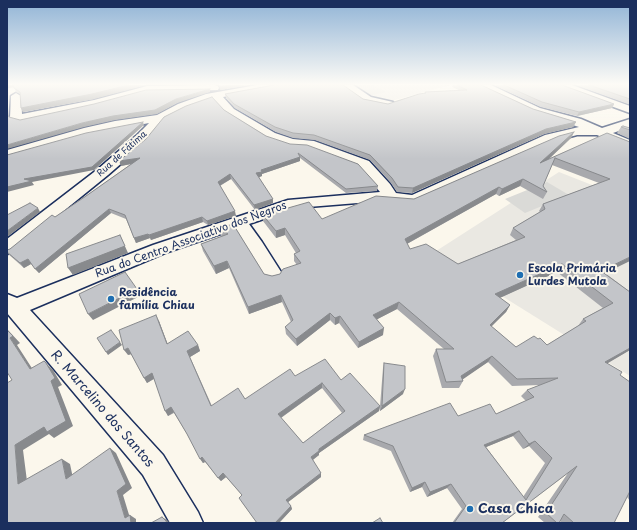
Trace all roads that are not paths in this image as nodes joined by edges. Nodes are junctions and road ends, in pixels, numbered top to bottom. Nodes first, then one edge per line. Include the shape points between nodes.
1 (16, 110) edge
2 (62, 110) edge
3 (175, 110) edge
4 (229, 110) edge
5 (535, 110) edge
6 (160, 118) junction
7 (630, 123) edge
8 (598, 132) junction
9 (627, 144) edge
10 (7, 154) edge
11 (630, 158) edge
12 (390, 197) junction
13 (239, 222) junction
14 (7, 248) edge
15 (273, 275) edge
16 (11, 305) edge
17 (187, 523) edge

1 - 2 street via 16,117 22,118
3 - 6 street, Rua de Fátima
4 - 12 street via 271,136 291,143 309,144 364,164 385,187
5 - 8 street via 577,122
6 - 10 street via 84,132
6 - 14 street, Rua de Fátima via 103,172
7 - 8 street
8 - 9 street
8 - 12 street, Rua do Centro Associativo dos Negros via 577,131 550,138 412,200
9 - 11 street
12 - 13 street, Rua do Centro Associativo dos Negros via 294,203
13 - 15 street
13 - 16 street, Rua do Centro Associativo dos Negros
16 - 17 street, R. Marcelino dos Santos via 153,465

